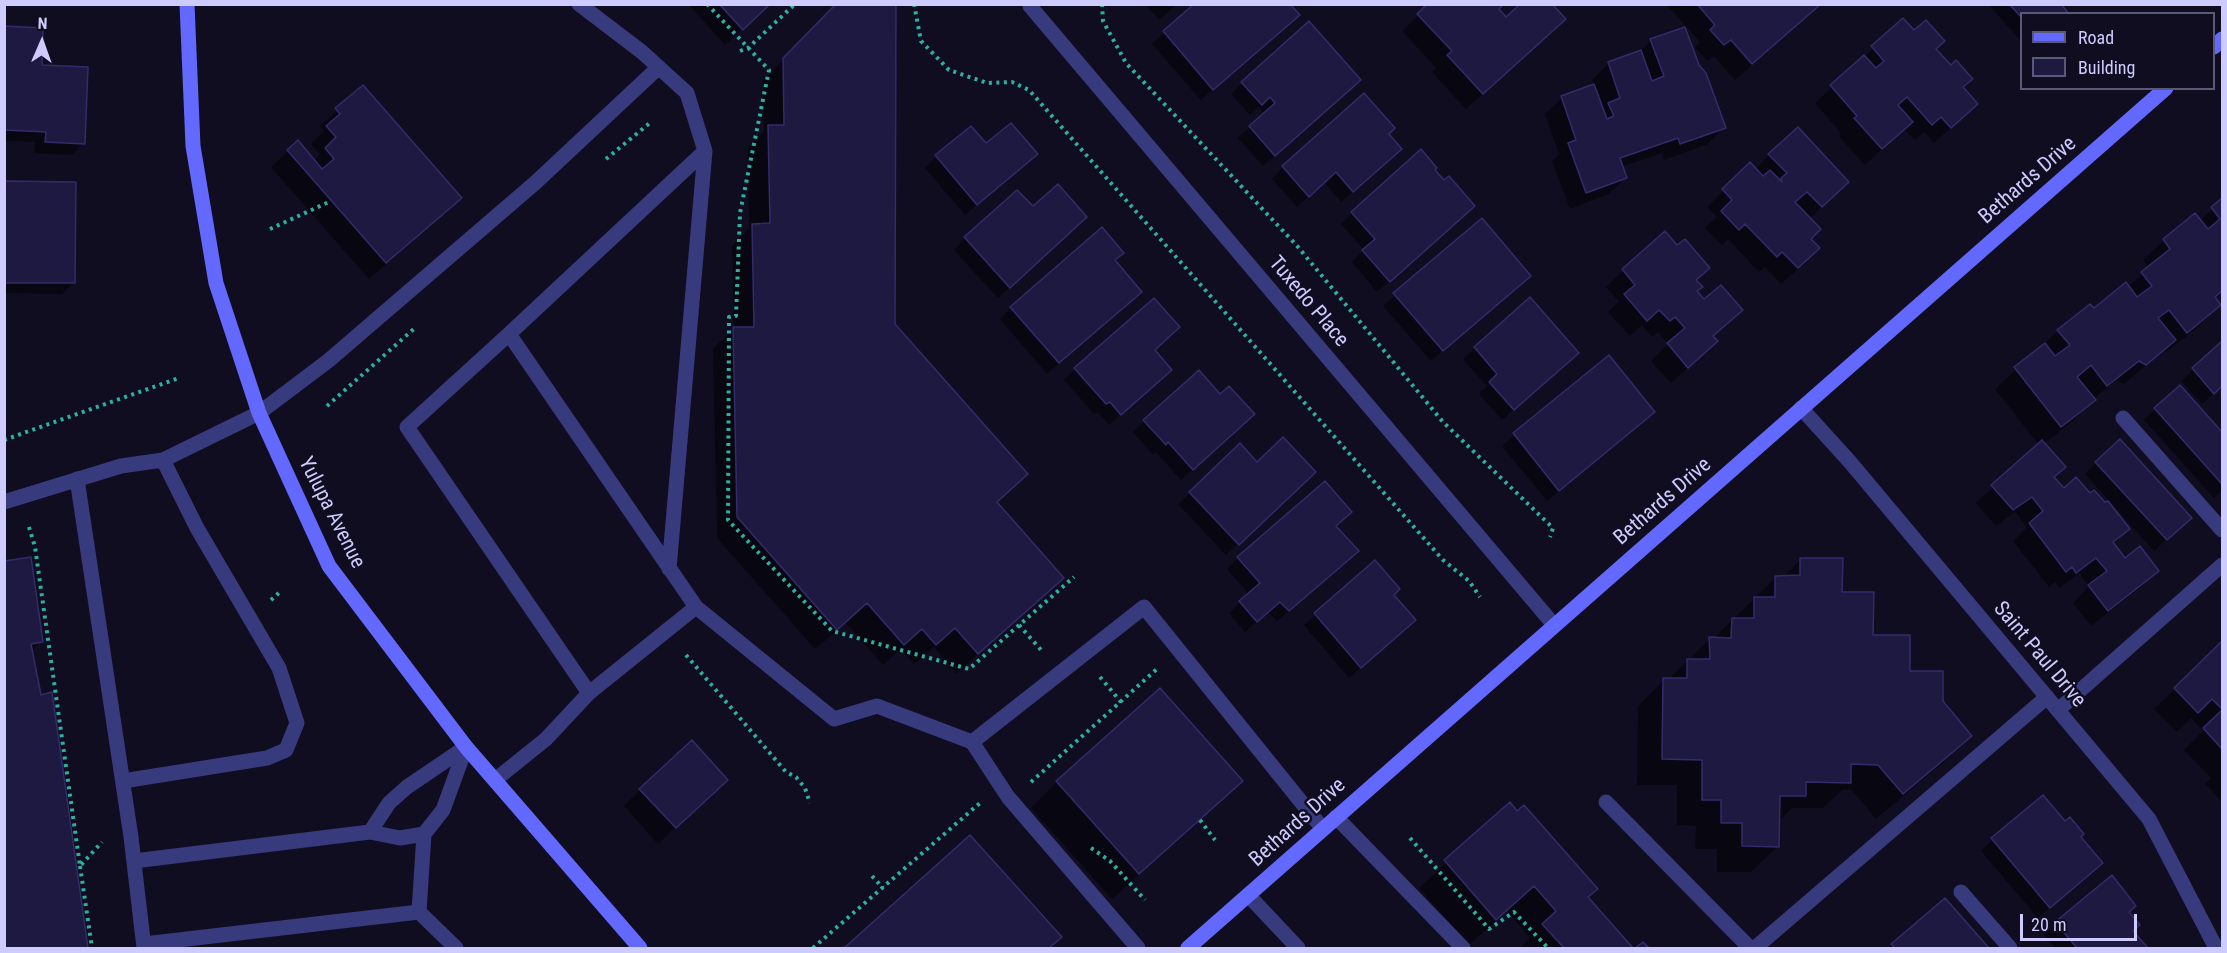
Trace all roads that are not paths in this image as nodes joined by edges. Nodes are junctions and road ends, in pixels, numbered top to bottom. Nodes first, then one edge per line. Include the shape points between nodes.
1 (187, 4) edge
2 (579, 4) edge
3 (1030, 6) dead end
4 (659, 67) junction
5 (2164, 90) edge
6 (705, 151) junction
7 (509, 334) junction
8 (1801, 408) junction
9 (260, 413) junction
10 (2123, 418) dead end
11 (163, 460) junction
12 (77, 479) junction
13 (4, 502) edge
14 (2223, 530) edge
15 (2223, 565) edge
16 (669, 569) junction
17 (696, 607) junction
18 (1554, 625) junction
19 (589, 693) junction
20 (2047, 697) junction
21 (2058, 710) junction
22 (972, 742) junction
23 (466, 747) junction
24 (495, 780) junction
25 (123, 781) junction
26 (1606, 802) dead end
27 (1336, 817) junction
28 (1323, 830) junction
29 (370, 832) junction
30 (424, 834) junction
31 (134, 861) junction
32 (1961, 892) dead end
33 (1248, 895) junction
34 (419, 912) junction
35 (144, 946) edge
36 (456, 948) edge
37 (640, 948) edge
38 (1138, 948) edge
39 (1188, 948) edge
40 (1298, 948) edge
41 (1464, 948) edge
42 (1750, 948) edge
43 (1755, 948) edge
44 (2010, 948) edge
45 (2216, 948) edge

1 - 9 street, Yulupa Avenue via 193,146 216,283
2 - 4 street
3 - 18 street, Tuxedo Place
4 - 6 street via 687,93
4 - 9 street via 526,191 328,361
5 - 8 street, Bethards Drive
6 - 7 street
6 - 16 street
7 - 16 street
7 - 19 street via 407,427
8 - 18 street, Bethards Drive
8 - 20 street, Saint Paul Drive
9 - 11 street
9 - 23 street, Yulupa Avenue via 329,566
10 - 14 street
11 - 12 street via 120,466
11 - 25 street via 197,528 279,668 297,723 286,750 267,758
12 - 13 street
12 - 25 street
15 - 21 street
16 - 17 street
17 - 19 street
17 - 22 street via 834,719 877,706
18 - 27 street, Bethards Drive
19 - 24 street via 546,739
20 - 21 street, Saint Paul Drive
20 - 43 street
21 - 45 street, Saint Paul Drive via 2149,819
22 - 28 street via 1144,607
22 - 38 street via 1008,797
23 - 24 street, Yulupa Avenue
23 - 29 street via 407,787 389,803
23 - 30 street via 443,810
24 - 37 street, Yulupa Avenue
25 - 31 street
26 - 42 street
27 - 28 street, Bethards Drive
27 - 41 street
28 - 33 street, Bethards Drive
29 - 30 street via 400,838
29 - 31 street
30 - 34 street
31 - 35 street
32 - 44 street
33 - 39 street, Bethards Drive
33 - 40 street
34 - 35 street
34 - 36 street

